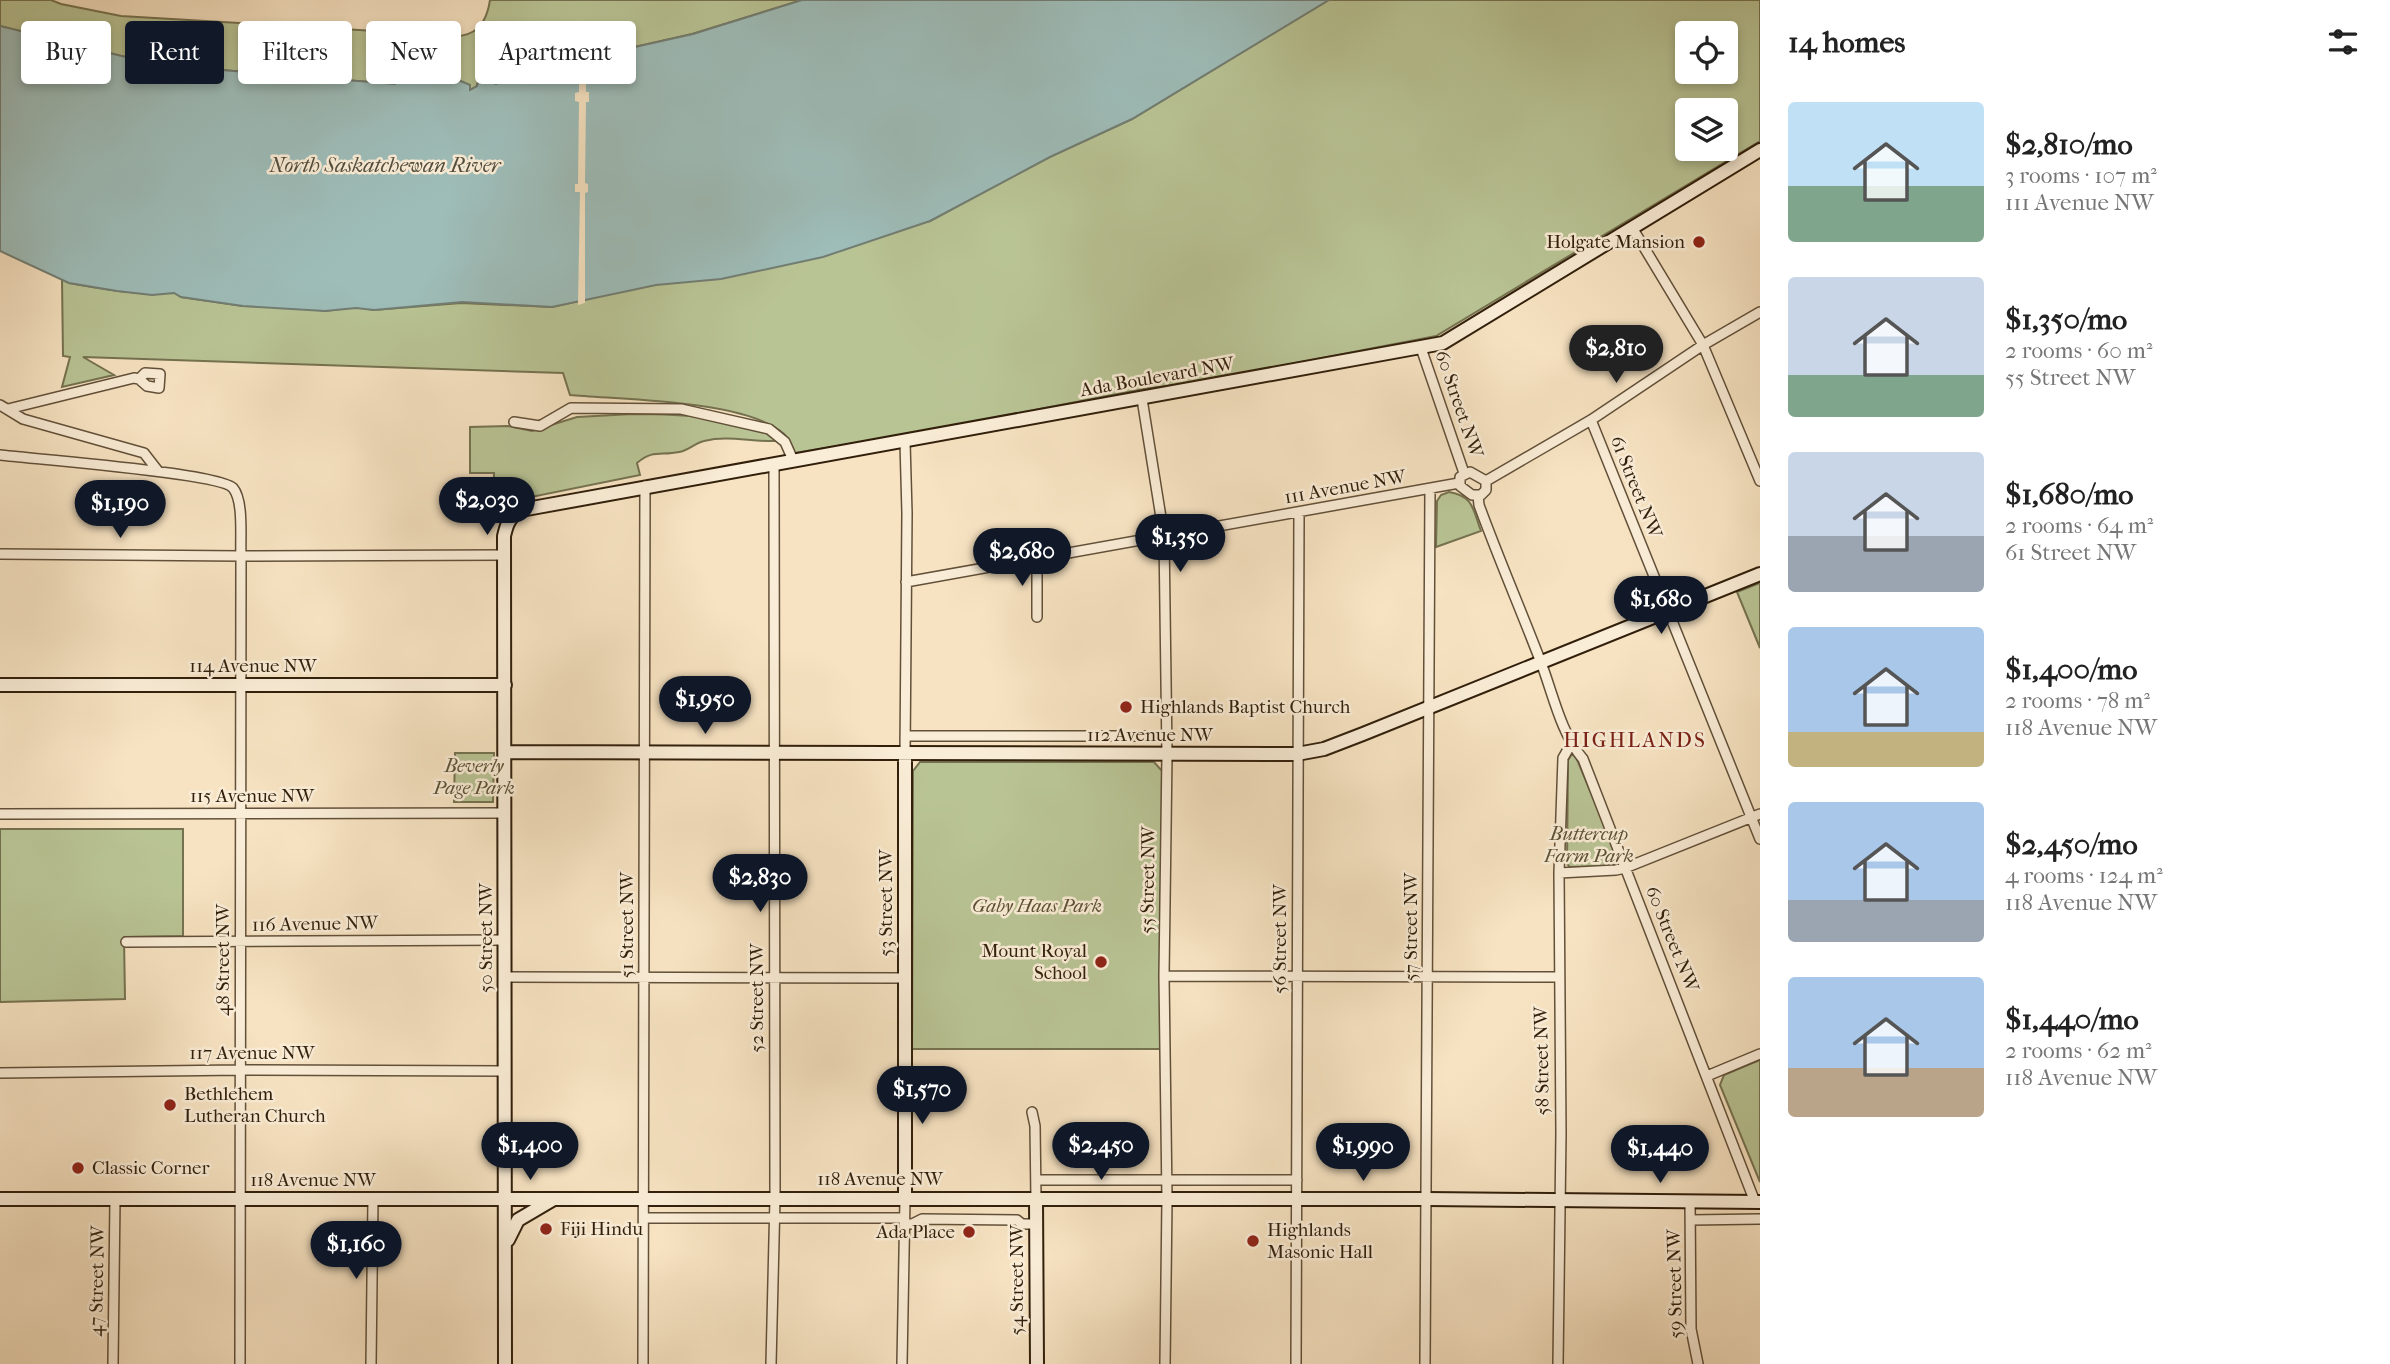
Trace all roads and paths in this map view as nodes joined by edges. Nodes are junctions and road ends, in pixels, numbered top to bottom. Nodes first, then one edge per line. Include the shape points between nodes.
1 (1760, 150) edge
2 (1633, 229) junction
3 (1760, 312) edge
4 (1703, 345) junction
5 (1421, 348) junction
6 (139, 379) dead end
7 (1142, 399) junction
8 (4, 407) edge
9 (1591, 420) junction
10 (514, 422) dead end
11 (905, 442) junction
12 (0, 455) edge
13 (793, 460) junction
14 (774, 464) junction
15 (158, 471) junction
16 (1464, 473) junction
17 (1486, 481) junction
18 (1760, 481) edge
19 (1459, 483) junction
20 (645, 486) junction
21 (1430, 490) junction
22 (1478, 496) junction
23 (1299, 513) junction
24 (513, 514) joint
25 (1164, 536) junction
26 (0, 554) edge
27 (504, 555) junction
28 (241, 556) junction
29 (1037, 558) junction
30 (1760, 574) edge
31 (906, 582) junction
32 (1667, 611) junction
33 (1037, 617) dead end
34 (1541, 662) junction
35 (0, 685) edge
36 (240, 685) junction
37 (505, 685) junction
38 (1428, 707) junction
39 (905, 736) junction
40 (1167, 736) junction
41 (1571, 744) junction
42 (505, 752) junction
43 (644, 753) junction
44 (774, 753) junction
45 (905, 753) junction
46 (1167, 754) junction
47 (1297, 754) junction
48 (505, 813) junction
49 (0, 814) edge
50 (240, 814) junction
51 (1755, 816) edge
52 (1760, 839) edge
53 (1625, 868) junction
54 (1559, 873) junction
55 (505, 940) junction
56 (126, 942) dead end
57 (240, 942) junction
58 (505, 976) junction
59 (644, 976) junction
60 (1164, 976) junction
61 (1297, 976) junction
62 (775, 977) junction
63 (1428, 977) junction
64 (1559, 977) junction
65 (905, 978) junction
66 (1760, 1054) edge
67 (240, 1070) junction
68 (505, 1071) junction
69 (0, 1073) edge
70 (1707, 1076) junction
71 (1032, 1112) dead end
72 (1036, 1180) junction
73 (1166, 1180) junction
74 (1297, 1180) junction
75 (505, 1198) junction
76 (555, 1198) junction
77 (644, 1198) junction
78 (775, 1198) junction
79 (0, 1199) edge
80 (115, 1199) junction
81 (240, 1199) junction
82 (373, 1199) junction
83 (905, 1199) junction
84 (1036, 1199) junction
85 (1167, 1199) junction
86 (1297, 1199) junction
87 (1428, 1199) junction
88 (1560, 1200) junction
89 (1690, 1202) junction
90 (1758, 1202) edge
91 (644, 1218) junction
92 (775, 1218) junction
93 (1760, 1219) edge
94 (1691, 1220) junction
95 (904, 1221) junction
96 (1035, 1224) junction
97 (505, 1250) junction
98 (113, 1364) edge
99 (240, 1364) edge
100 (371, 1364) edge
101 (505, 1364) edge
102 (643, 1364) edge
103 (771, 1364) edge
104 (902, 1364) edge
105 (1037, 1364) edge
106 (1165, 1364) edge
107 (1296, 1364) edge
108 (1425, 1364) edge
109 (1558, 1364) edge
110 (1698, 1364) edge

1 - 2 main road, Ada Boulevard NW
2 - 4 street
2 - 5 main road, Ada Boulevard NW via 1443,343
3 - 4 street
4 - 9 street
4 - 18 street
5 - 7 main road, Ada Boulevard NW
5 - 16 street, 60 Street NW
6 - 8 street
7 - 11 main road, Ada Boulevard NW
7 - 25 street, 55 Street NW
8 - 15 street via 23,419 144,453
9 - 17 street
9 - 32 street, 61 Street NW
10 - 13 street via 540,426 571,408 681,409 769,429 785,442
11 - 13 main road, Ada Boulevard NW
11 - 31 street, 53 Street NW
12 - 15 street
13 - 14 main road, Ada Boulevard NW
14 - 20 main road, Ada Boulevard NW
14 - 44 street, 52 Street NW
15 - 28 street via 231,485 239,497
16 - 17 street via 1473,472
16 - 19 street
17 - 22 street via 1486,490
19 - 21 street, 111 Avenue NW
19 - 22 street via 1464,491
20 - 24 main road, Ada Boulevard NW
20 - 43 street, 51 Street NW
21 - 23 street, 111 Avenue NW
21 - 38 street, 57 Street NW
22 - 34 street, 60 Street NW
23 - 25 street, 111 Avenue NW
23 - 47 street, 56 Street NW
24 - 27 main road, 50 Street NW via 504,536
25 - 29 street, 111 Avenue NW
25 - 40 street, 55 Street NW
26 - 28 street
27 - 28 street
27 - 37 main road, 50 Street NW
28 - 36 street, 48 Street NW
29 - 31 street, 111 Avenue NW
29 - 33 street
30 - 32 main road, 112 Avenue NW
31 - 39 street, 53 Street NW
32 - 34 main road, 112 Avenue NW
32 - 51 street, 61 Street NW
34 - 38 main road, 112 Avenue NW
34 - 41 street, 60 Street NW
35 - 36 main road, 114 Avenue NW
36 - 37 main road, 114 Avenue NW
36 - 50 street, 48 Street NW
37 - 42 main road, 50 Street NW
38 - 47 main road, 112 Avenue NW via 1324,749
38 - 63 street, 57 Street NW
39 - 40 street, 112 Avenue NW
39 - 45 street, 53 Street NW
40 - 46 street, 55 Street NW
41 - 53 street, 60 Street NW via 1583,759
41 - 54 street, 58 Street NW via 1563,758
42 - 43 main road, 112 Avenue NW
42 - 48 main road, 50 Street NW
43 - 44 main road, 112 Avenue NW
43 - 59 street, 51 Street NW
44 - 45 main road, 112 Avenue NW
44 - 62 street, 52 Street NW
45 - 46 main road, 112 Avenue NW
45 - 65 main road, 53 Street NW
46 - 47 main road, 112 Avenue NW
46 - 60 street, 55 Street NW
47 - 61 street, 56 Street NW
48 - 50 street, 115 Avenue NW
48 - 55 main road, 50 Street NW
49 - 50 street, 115 Avenue NW
50 - 57 street, 48 Street NW
51 - 52 street, 61 Street NW
51 - 53 street
53 - 54 street
53 - 70 street, 60 Street NW
54 - 64 street, 58 Street NW
55 - 57 street, 116 Avenue NW
55 - 58 main road, 50 Street NW
56 - 57 street, 116 Avenue NW
57 - 67 street, 48 Street NW
58 - 59 street
58 - 68 main road, 50 Street NW
59 - 62 street
59 - 77 street, 51 Street NW
60 - 61 street
60 - 73 street, 55 Street NW
61 - 63 street
61 - 74 street, 56 Street NW
62 - 65 street
62 - 78 street, 52 Street NW
63 - 64 street
63 - 87 street, 57 Street NW
64 - 88 street, 58 Street NW
65 - 83 main road, 53 Street NW
66 - 70 street
67 - 68 street, 117 Avenue NW
67 - 69 street, 117 Avenue NW
67 - 81 street, 48 Street NW
68 - 75 main road, 50 Street NW
70 - 90 street, 60 Street NW
71 - 72 street, 54 Street NW
72 - 73 street
72 - 84 street, 54 Street NW
73 - 74 street
73 - 85 street, 55 Street NW
74 - 86 street, 56 Street NW
75 - 76 main road, 118 Avenue NW
75 - 82 main road, 118 Avenue NW
75 - 97 main road, 50 Street NW
76 - 77 main road, 118 Avenue NW
76 - 97 main road via 518,1220
77 - 78 main road, 118 Avenue NW
77 - 91 street, 51 Street NW
78 - 83 main road, 118 Avenue NW
78 - 92 street, 52 Street NW
79 - 80 main road, 118 Avenue NW
80 - 81 main road, 118 Avenue NW
80 - 98 street, 47 Street NW
81 - 82 main road, 118 Avenue NW
81 - 99 street, 48 Street NW
82 - 100 street
83 - 84 main road, 118 Avenue NW
83 - 95 street, 53 Street NW
84 - 85 main road, 118 Avenue NW
84 - 96 main road, 54 Street NW
85 - 86 main road, 118 Avenue NW
85 - 106 street, 55 Street NW
86 - 87 main road, 118 Avenue NW
86 - 107 street, 56 Street NW
87 - 88 main road, 118 Avenue NW
87 - 108 street, 57 Street NW
88 - 89 main road, 118 Avenue NW
88 - 109 street, 58 Street NW
89 - 90 main road, 118 Avenue NW
89 - 94 street, 59 Street NW
91 - 92 street, 118 Avenue NW
91 - 102 street, 51 Street NW
92 - 95 street, 118 Avenue NW
92 - 103 street, 52 Street NW
93 - 94 street
94 - 110 street, 59 Street NW via 1691,1329
95 - 96 street, 118 Avenue NW via 1017,1220
95 - 104 street, 53 Street NW
96 - 105 main road, 54 Street NW
97 - 101 main road, 50 Street NW

